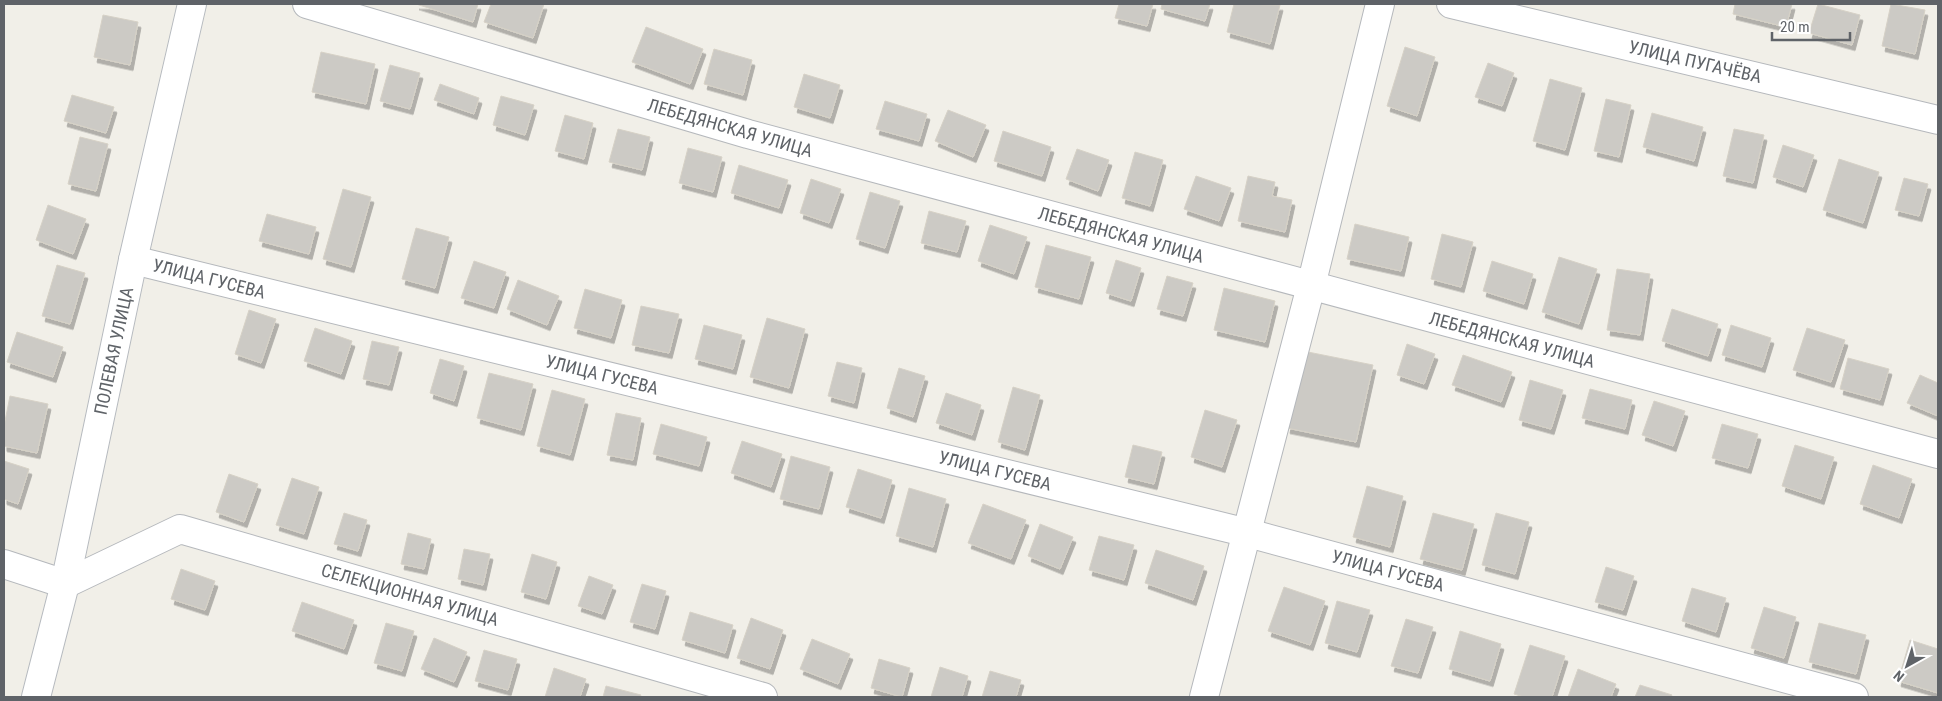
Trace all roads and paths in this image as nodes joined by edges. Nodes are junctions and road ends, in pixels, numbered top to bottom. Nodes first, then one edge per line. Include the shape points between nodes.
1 (192, 4) edge
2 (307, 4) edge
3 (1380, 4) edge
4 (1451, 4) edge
5 (1938, 120) edge
6 (133, 260) junction
7 (1311, 286) junction
8 (1938, 454) edge
9 (1248, 533) junction
10 (4, 564) edge
11 (65, 584) junction
12 (36, 697) edge
13 (763, 697) edge
14 (1204, 697) edge
15 (1854, 697) edge

1 - 6 street, ПОЛЕВАЯ УЛИЦА
2 - 7 street, ЛЕБЕДЯНСКАЯ УЛИЦА via 748,134
3 - 7 street
4 - 5 street, УЛИЦА ПУГАЧЁВА
6 - 9 street, УЛИЦА ГУСЕВА
6 - 11 street, ПОЛЕВАЯ УЛИЦА
7 - 8 street, ЛЕБЕДЯНСКАЯ УЛИЦА
7 - 9 street
9 - 14 street
9 - 15 street, УЛИЦА ГУСЕВА
10 - 11 street
11 - 12 street, ПОЛЕВАЯ УЛИЦА
11 - 13 street, СЕЛЕКЦИОННАЯ УЛИЦА via 180,529

